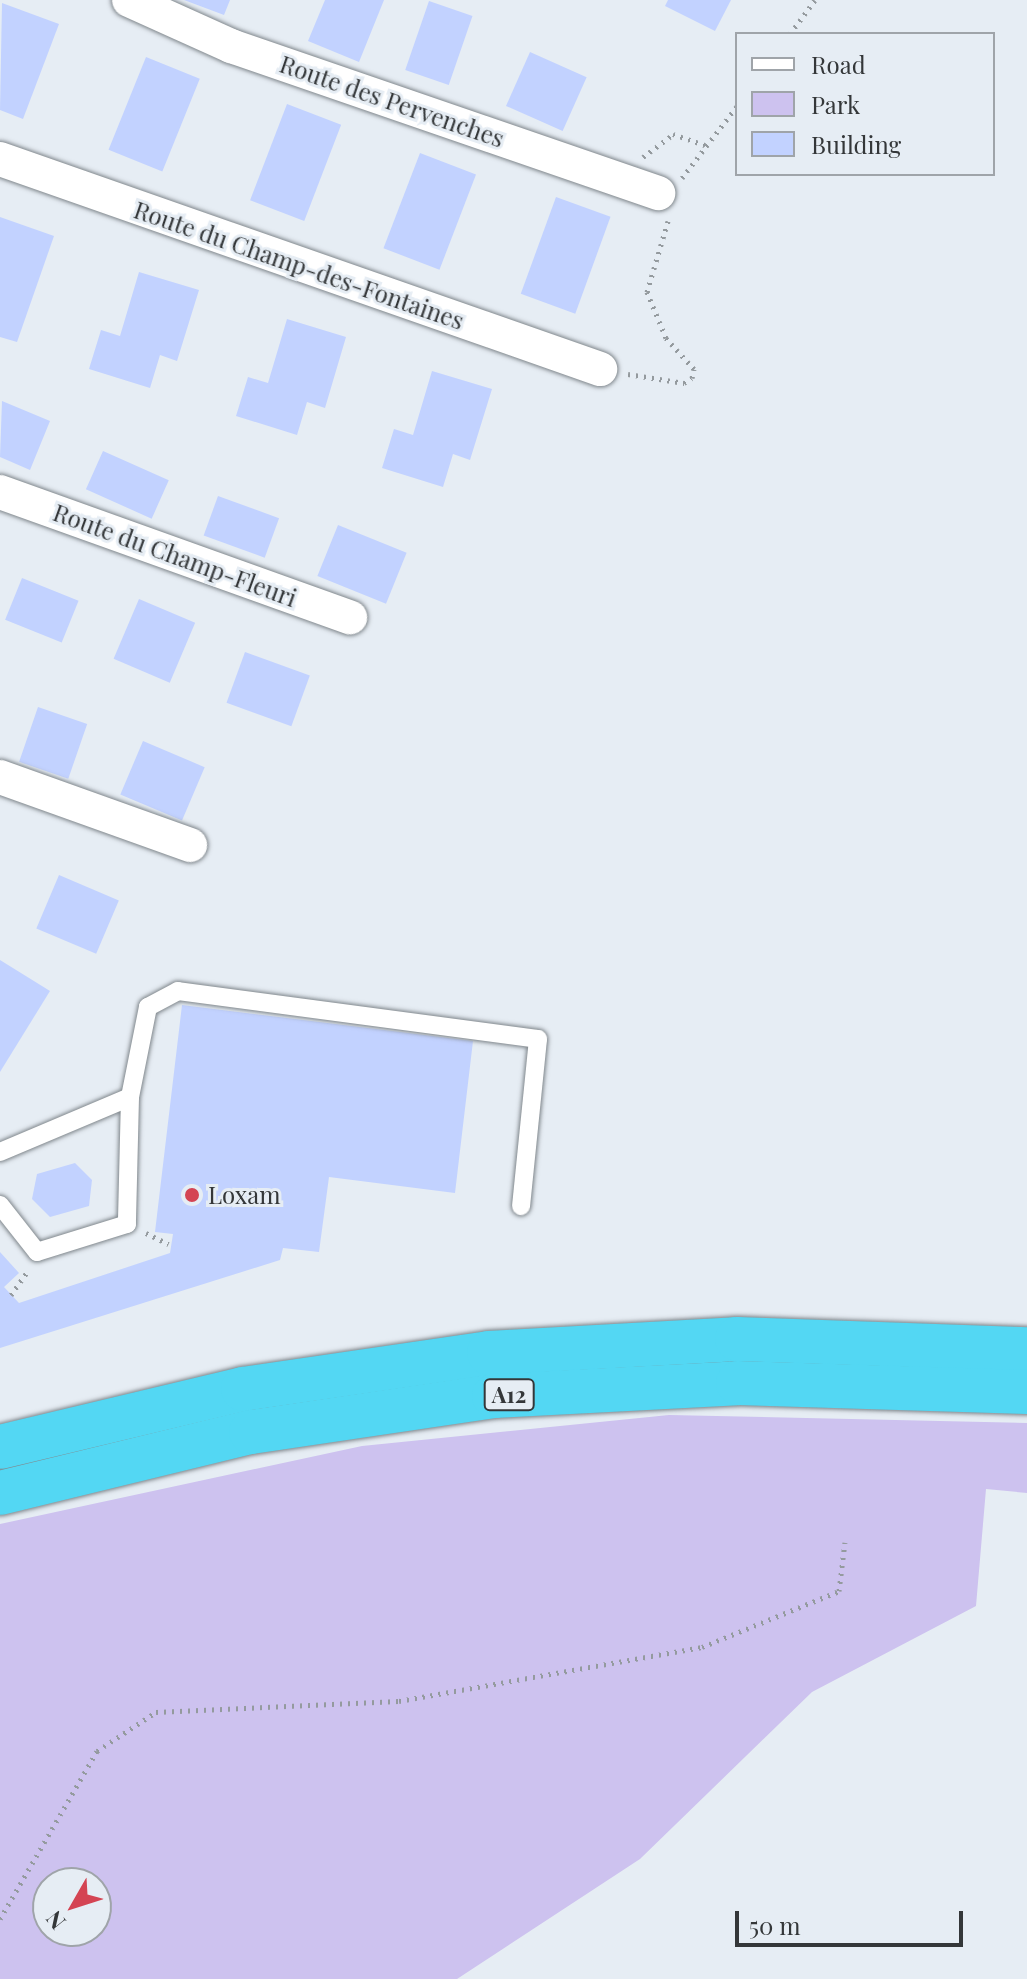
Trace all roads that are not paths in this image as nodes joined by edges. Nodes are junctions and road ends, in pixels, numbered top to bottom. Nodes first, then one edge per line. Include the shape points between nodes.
1 (129, 0) edge
2 (0, 159) edge
3 (659, 193) road end
4 (600, 369) road end
5 (0, 492) edge
6 (350, 617) dead end
7 (0, 777) edge
8 (190, 845) dead end
9 (130, 1097) junction
10 (0, 1152) edge
11 (0, 1205) edge
12 (521, 1206) dead end
13 (1027, 1349) edge
14 (1027, 1392) edge
15 (0, 1447) edge
16 (0, 1493) edge

1 - 3 street, Route des Pervenches via 231,46
2 - 4 street, Route du Champ-des-Fontaines
5 - 6 street, Route du Champ-Fleuri
7 - 8 street
9 - 10 lane
9 - 11 lane via 127,1224 37,1252
9 - 12 lane via 148,1007 178,991 538,1039
13 - 15 highway, A12 via 737,1339 489,1353 243,1389
14 - 16 highway, A12 via 738,1383 494,1396 251,1432

